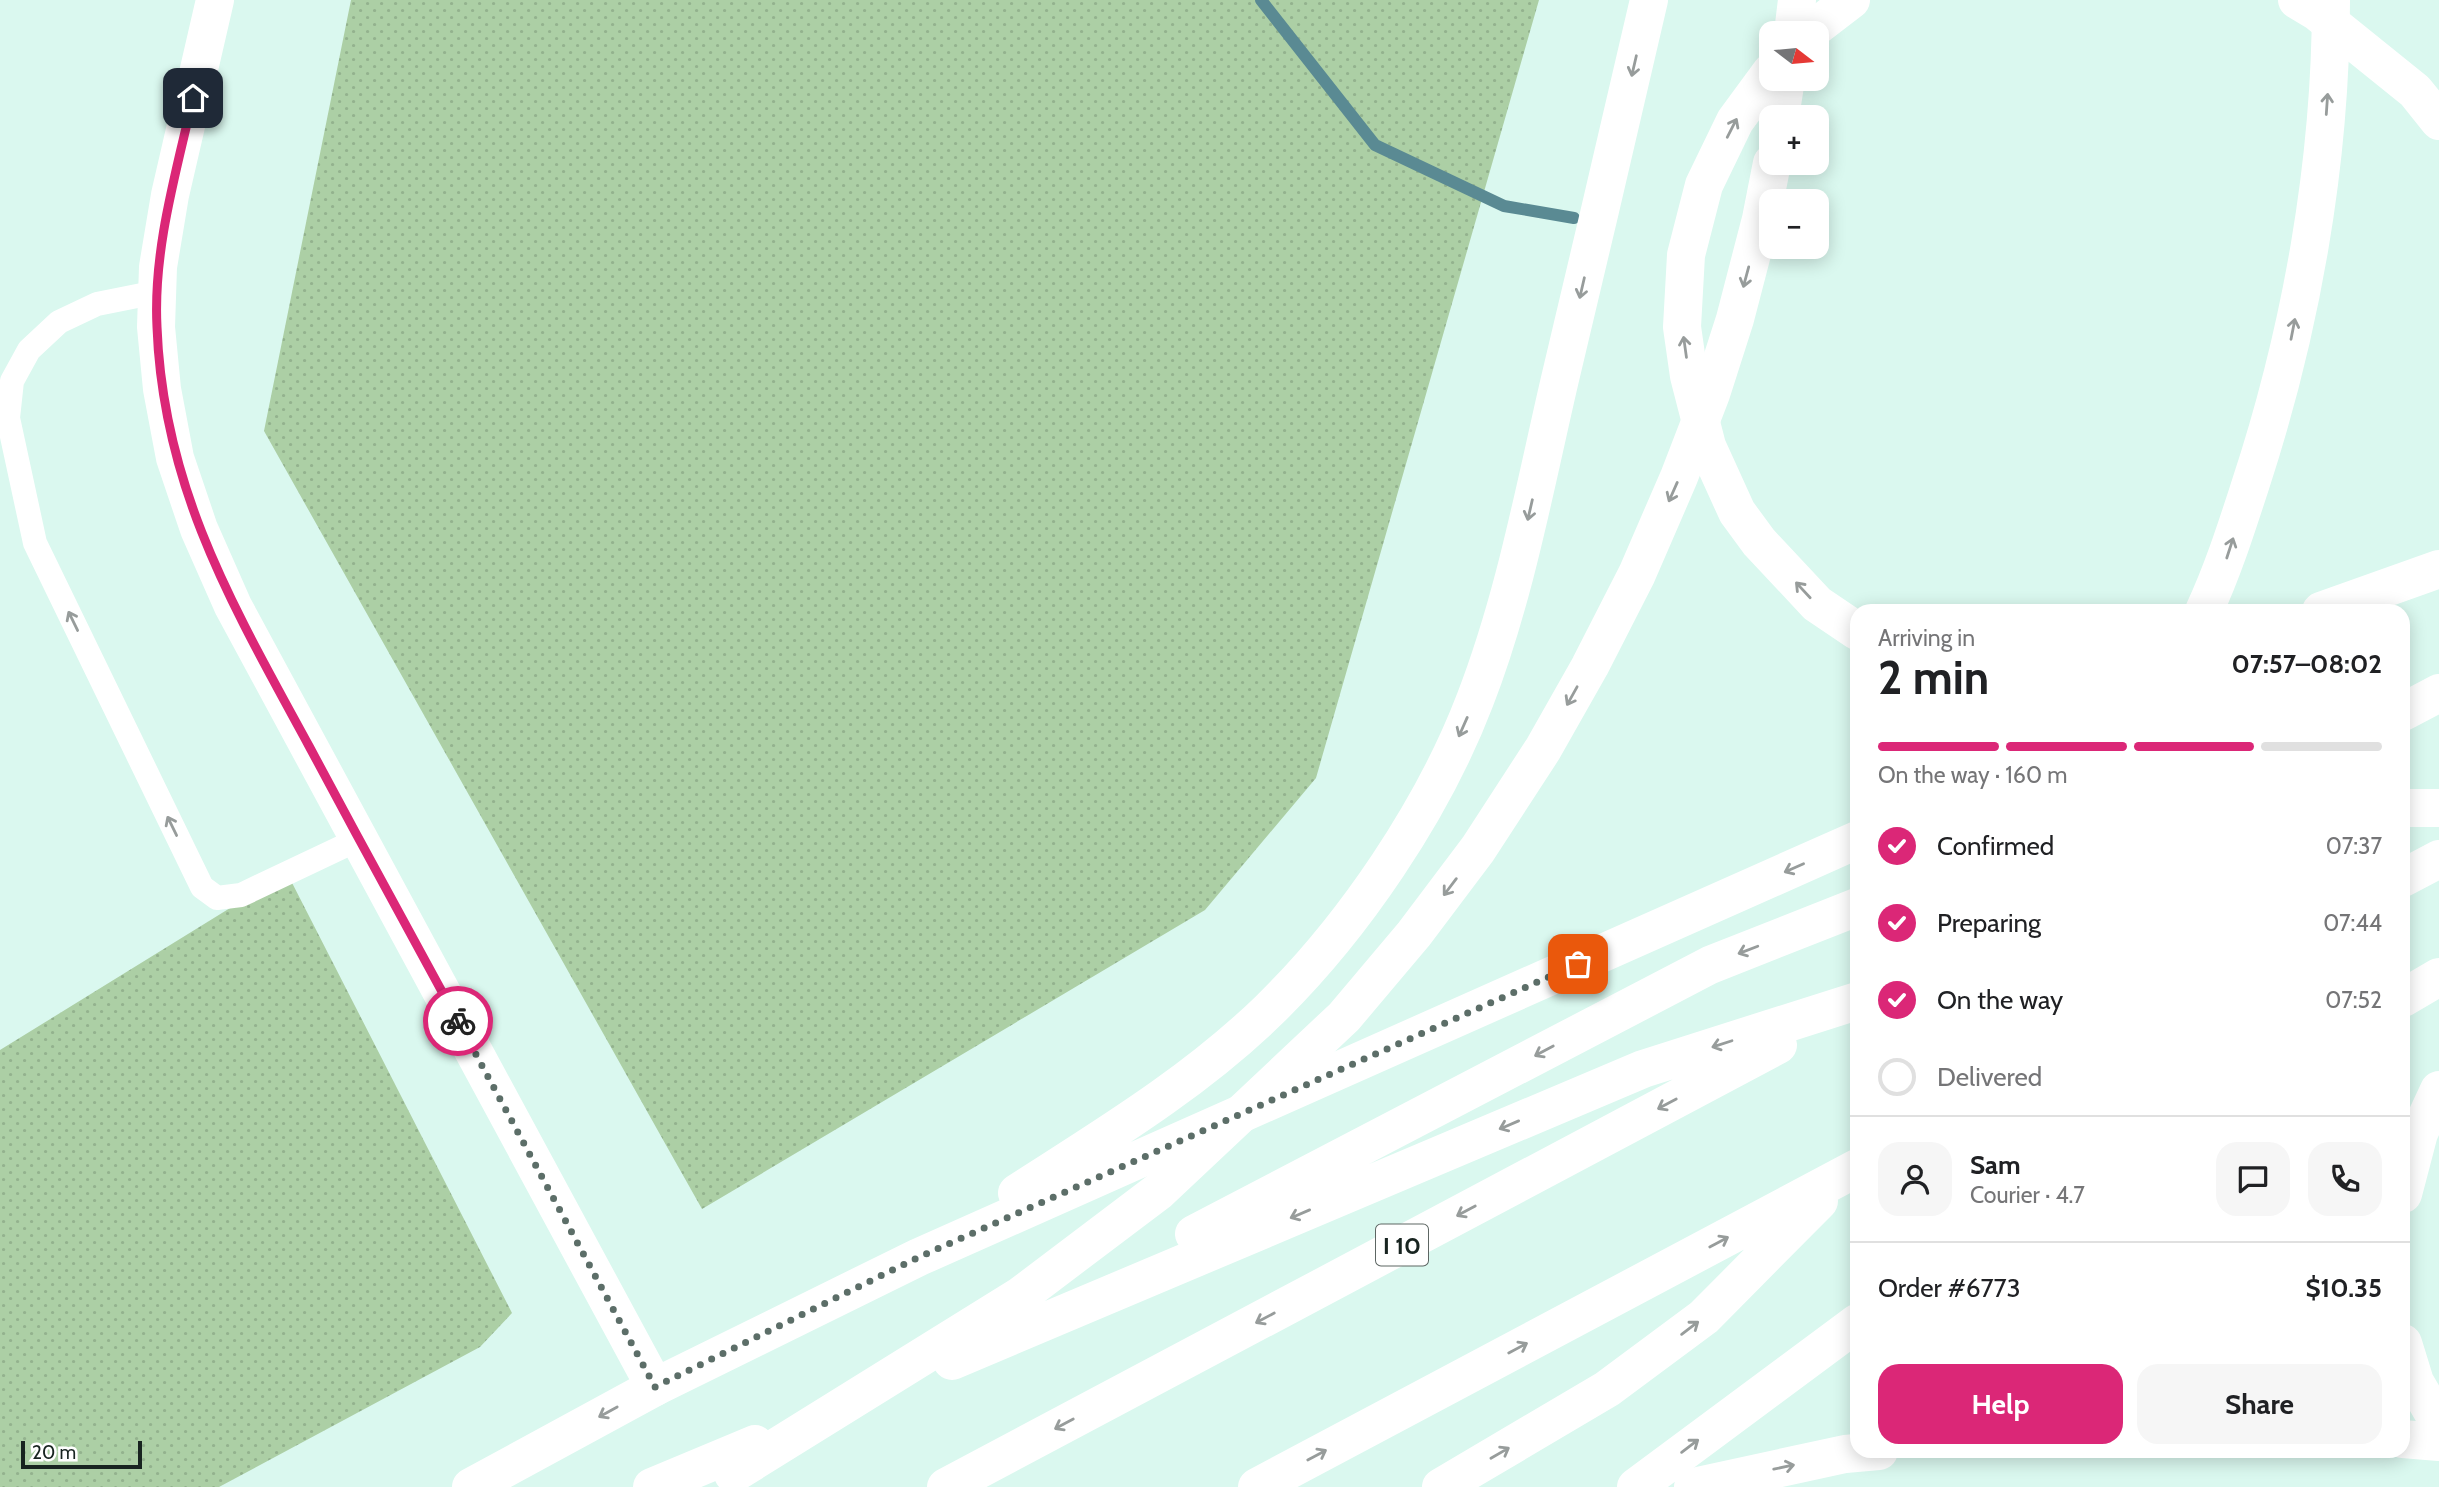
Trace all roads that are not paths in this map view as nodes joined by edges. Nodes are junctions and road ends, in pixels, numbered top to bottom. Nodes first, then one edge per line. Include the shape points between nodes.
1 (215, 0) edge
2 (1649, 0) edge
3 (1797, 0) edge
4 (1852, 0) edge
5 (2297, 0) edge
6 (2331, 0) edge
7 (2339, 0) edge
8 (1794, 21) edge
9 (1824, 21) edge
10 (1759, 88) edge
11 (2415, 91) junction
12 (2439, 121) edge
13 (1770, 175) edge
14 (157, 292) junction
15 (6, 386) edge
16 (2439, 569) edge
17 (2439, 581) edge
18 (2207, 604) edge
19 (2341, 604) edge
20 (2388, 604) edge
21 (1850, 626) edge
22 (2439, 693) edge
23 (2410, 708) edge
24 (2410, 808) edge
25 (2439, 808) edge
26 (359, 839) junction
27 (1850, 843) edge
28 (2439, 859) edge
29 (2410, 874) edge
30 (1850, 910) edge
31 (2439, 977) edge
32 (2410, 994) edge
33 (1850, 1004) edge
34 (1850, 1006) edge
35 (2439, 1090) edge
36 (2410, 1167) edge
37 (1850, 1169) edge
38 (1850, 1172) edge
39 (919, 1257) junction
40 (1850, 1328) edge
41 (2410, 1366) edge
42 (655, 1387) junction
43 (2439, 1423) edge
44 (2410, 1440) edge
45 (2439, 1442) edge
46 (1850, 1454) edge
47 (720, 1480) edge
48 (471, 1487) edge
49 (652, 1487) edge
50 (946, 1487) edge
51 (1256, 1487) edge
52 (1441, 1487) edge
53 (1636, 1487) edge
54 (1693, 1487) edge

1 - 14 main road via 170,195
2 -> 39 main road via 1502,618 1475,701 1433,792 1385,871 1327,945 1270,1009 1207,1066
3 - 8 main road
4 - 9 main road
5 - 11 main road
18 -> 6 main road via 2262,449 2290,345 2326,119
7 - 11 main road
21 -> 10 main road via 1817,604 1737,512 1707,446 1689,376 1682,327 1686,255 1704,185 1735,121
11 - 12 main road
13 -> 47 main road via 1712,394 1637,574 1543,749 1478,849 1414,934 1344,1017 1159,1191 1020,1296
14 - 15 lane via 97,304 59,322 29,350
14 - 26 main road via 162,389 175,458 199,529 233,606
26 -> 15 lane via 241,895 217,898 202,887 34,542 8,418
16 - 19 main road
17 - 20 main road
22 - 23 main road
24 - 25 main road
26 - 42 main road
27 -> 39 main road
28 - 29 main road
30 -> 47 main road via 1710,965
31 - 32 main road
33 -> 49 main road via 1643,1069
34 -> 50 main road, I 10
35 - 36 main road via 2419,1133
52 -> 37 main road via 1607,1389 1704,1317
51 -> 38 main road
39 - 42 main road
53 -> 40 main road
41 - 43 main road
42 -> 48 main road
44 - 45 main road
54 -> 46 main road

